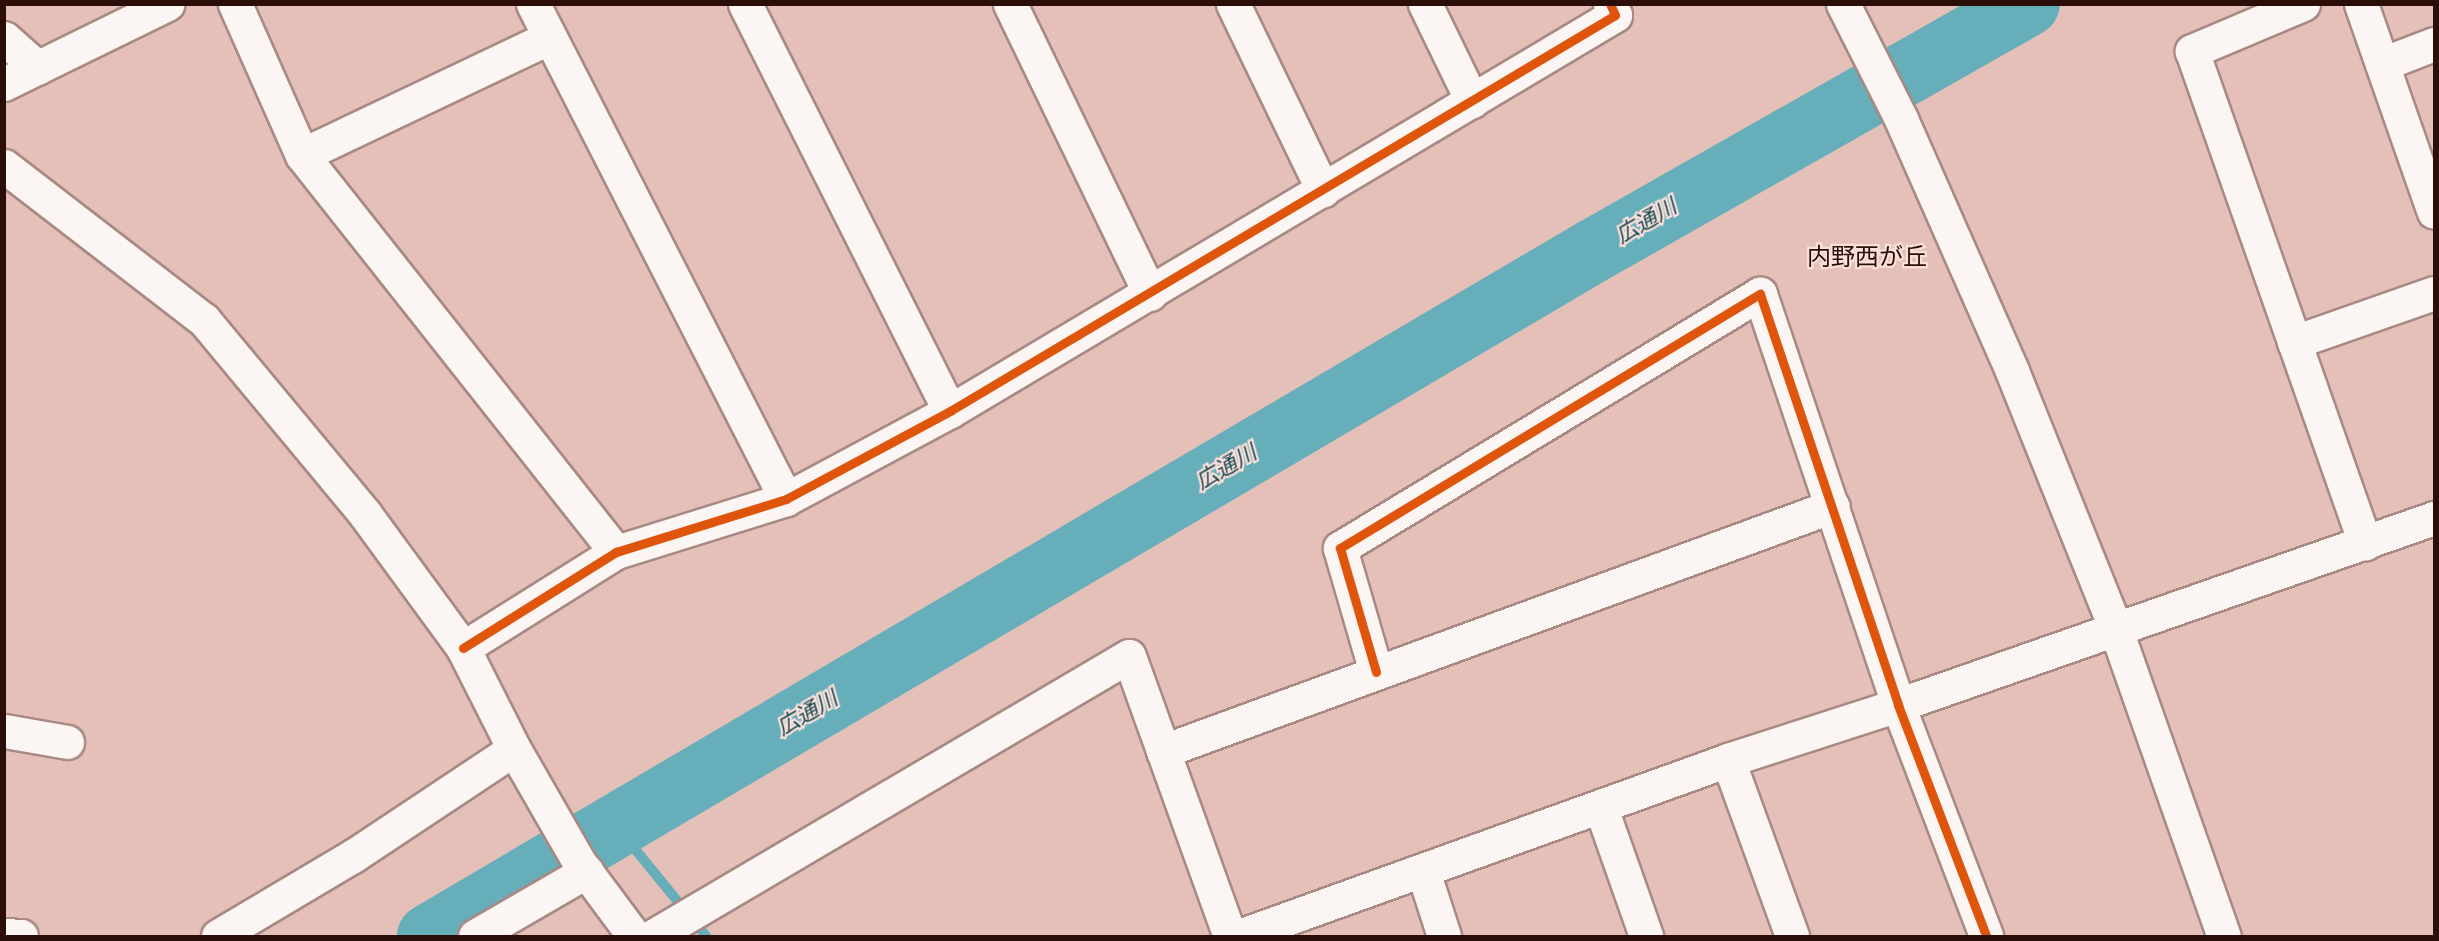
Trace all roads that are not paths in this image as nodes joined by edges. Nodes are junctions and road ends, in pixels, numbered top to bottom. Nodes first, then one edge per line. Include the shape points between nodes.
1 (167, 4) edge
2 (235, 4) edge
3 (533, 4) edge
4 (745, 4) edge
5 (1010, 4) edge
6 (1233, 4) edge
7 (1425, 4) edge
8 (1610, 4) edge
9 (1843, 4) edge
10 (2303, 4) edge
11 (2361, 4) edge
12 (4, 38) edge
13 (548, 38) junction
14 (2434, 44) edge
15 (2382, 64) junction
16 (38, 68) junction
17 (4, 84) edge
18 (1472, 101) junction
19 (302, 156) junction
20 (4, 165) edge
21 (1323, 190) junction
22 (2434, 212) edge
23 (1150, 294) junction
24 (2434, 294) edge
25 (2294, 342) junction
26 (950, 411) junction
27 (786, 499) junction
28 (1833, 506) junction
29 (2434, 518) edge
30 (2365, 543) junction
31 (616, 552) junction
32 (2116, 630) junction
33 (463, 648) junction
34 (1376, 672) junction
35 (1898, 705) junction
36 (4, 731) edge
37 (67, 742) dead end
38 (1163, 751) junction
39 (519, 756) junction
40 (1728, 759) junction
41 (1601, 808) junction
42 (583, 867) junction
43 (1423, 872) junction
44 (4, 935) edge
45 (21, 936) edge
46 (218, 936) edge
47 (475, 936) edge
48 (634, 936) edge
49 (653, 936) edge
50 (1230, 936) edge
51 (1239, 936) edge
52 (1444, 936) edge
53 (1646, 936) edge
54 (1792, 936) edge
55 (1986, 936) edge
56 (2224, 936) edge

1 - 16 street
2 - 19 street
3 - 13 street
4 - 26 street
5 - 23 street
6 - 21 street
7 - 18 street
8 - 18 street via 1615,15
9 - 32 street via 1901,119 2012,371
10 - 25 street via 2192,51
11 - 15 street
12 - 16 street
13 - 19 street
13 - 27 street
14 - 15 street
15 - 22 street
16 - 17 street
18 - 21 street
19 - 31 street
20 - 33 street via 204,320 365,514
21 - 23 street
23 - 26 street
24 - 25 street
25 - 30 street
26 - 27 street
27 - 31 street
28 - 34 street
28 - 34 street via 1760,294 1340,548
28 - 35 street
29 - 30 street
30 - 32 street
31 - 33 street
32 - 35 street
32 - 56 street
33 - 39 street
34 - 38 street
35 - 40 street
35 - 55 street
36 - 37 street
38 - 49 street via 1129,656
38 - 50 street
39 - 42 street
39 - 46 street
40 - 41 street
40 - 54 street
41 - 43 street
41 - 53 street
42 - 47 street
42 - 48 street
43 - 51 street
43 - 52 street
44 - 45 street

